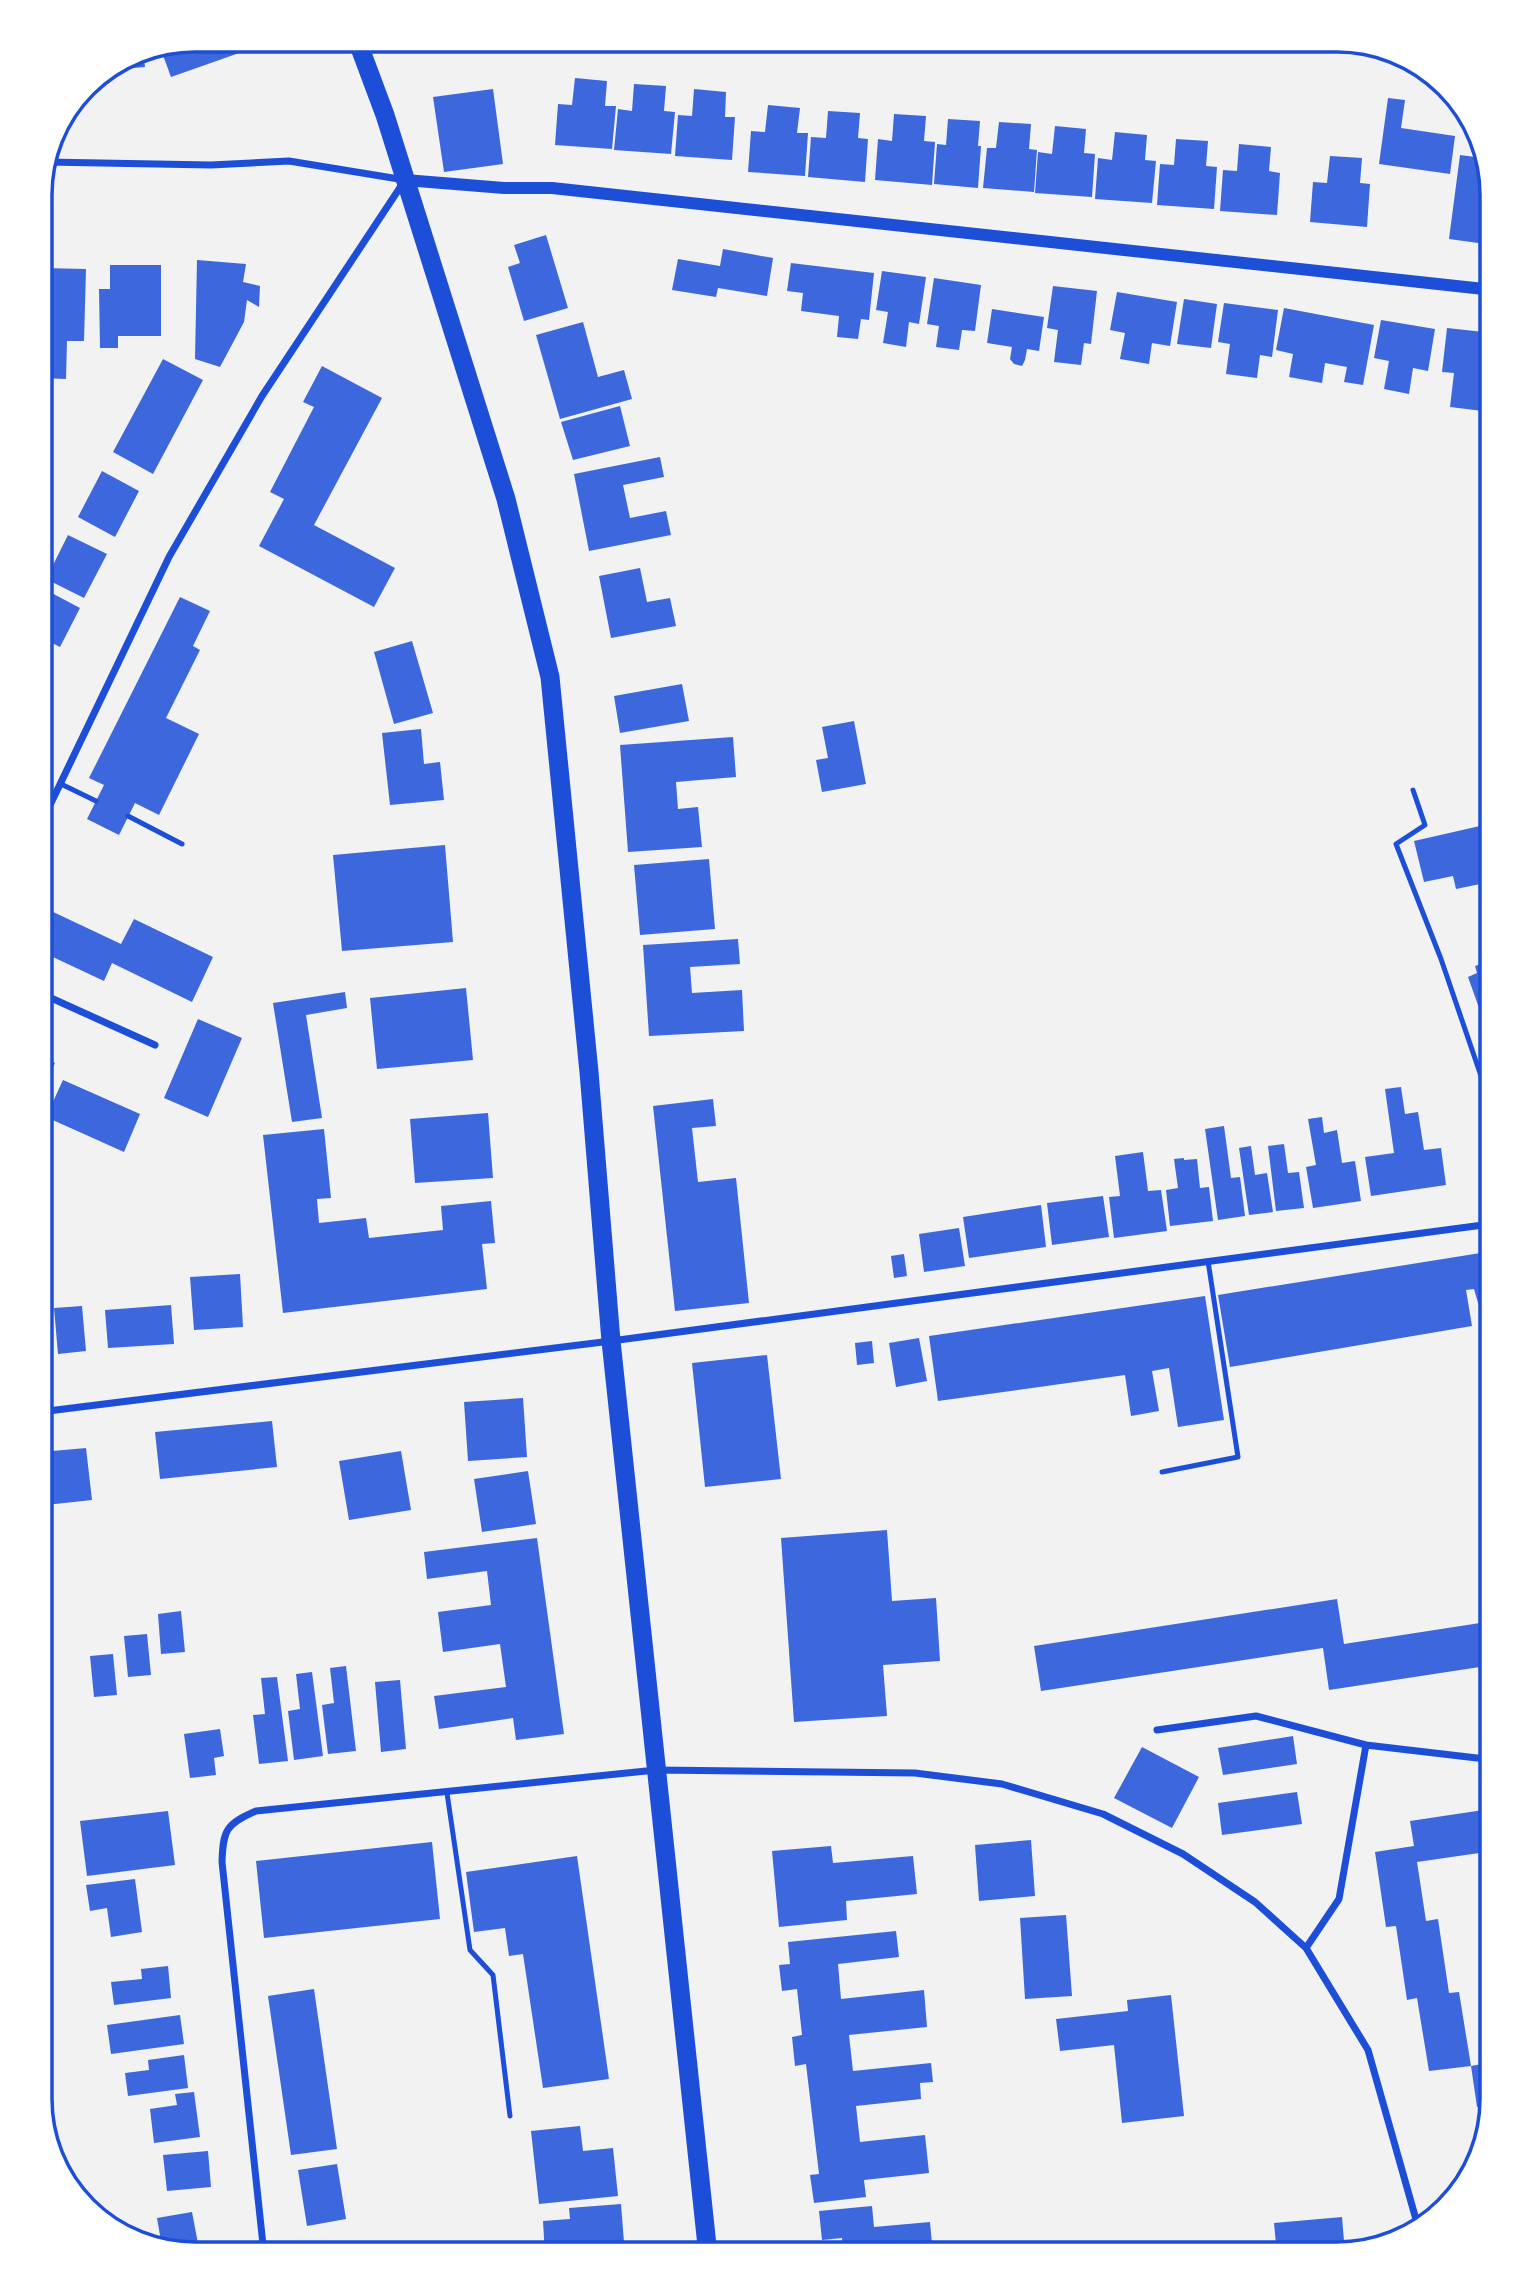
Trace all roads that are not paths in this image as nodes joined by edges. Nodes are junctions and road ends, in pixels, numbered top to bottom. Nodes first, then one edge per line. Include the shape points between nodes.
1 (361, 52) edge
2 (56, 162) edge
3 (405, 180) junction
4 (1480, 289) edge
5 (61, 785) junction
6 (1413, 790) dead end
7 (53, 800) edge
8 (96, 801) dead end
9 (128, 816) dead end
10 (183, 844) dead end
11 (53, 999) edge
12 (155, 1045) dead end
13 (1480, 1073) edge
14 (1480, 1225) edge
15 (1208, 1261) junction
16 (611, 1341) junction
17 (52, 1410) edge
18 (1162, 1472) dead end
19 (1157, 1730) dead end
20 (1366, 1745) junction
21 (1480, 1758) edge
22 (656, 1770) junction
23 (447, 1793) junction
24 (1306, 1948) junction
25 (510, 2116) dead end
26 (1416, 2219) edge
27 (263, 2242) edge
28 (707, 2242) edge

1 - 3 highway
2 - 3 street via 211,165 289,161
3 - 4 street via 552,188
3 - 5 street via 262,396 169,557
3 - 16 highway via 506,499 550,677
5 - 7 street
5 - 8 lane
6 - 13 lane via 1425,825 1396,844
9 - 10 lane
11 - 12 street
14 - 15 street
15 - 16 street
15 - 18 lane via 1238,1457
16 - 17 street
16 - 22 highway
19 - 20 street via 1256,1716
20 - 21 street
20 - 24 street via 1339,1899
22 - 23 street
22 - 24 street via 915,1773 1002,1783 1103,1814 1183,1854 1255,1902
22 - 28 highway
23 - 25 lane via 470,1950 493,1975
23 - 27 street via 256,1811 226,1829 222,1862
24 - 26 street via 1368,2050

